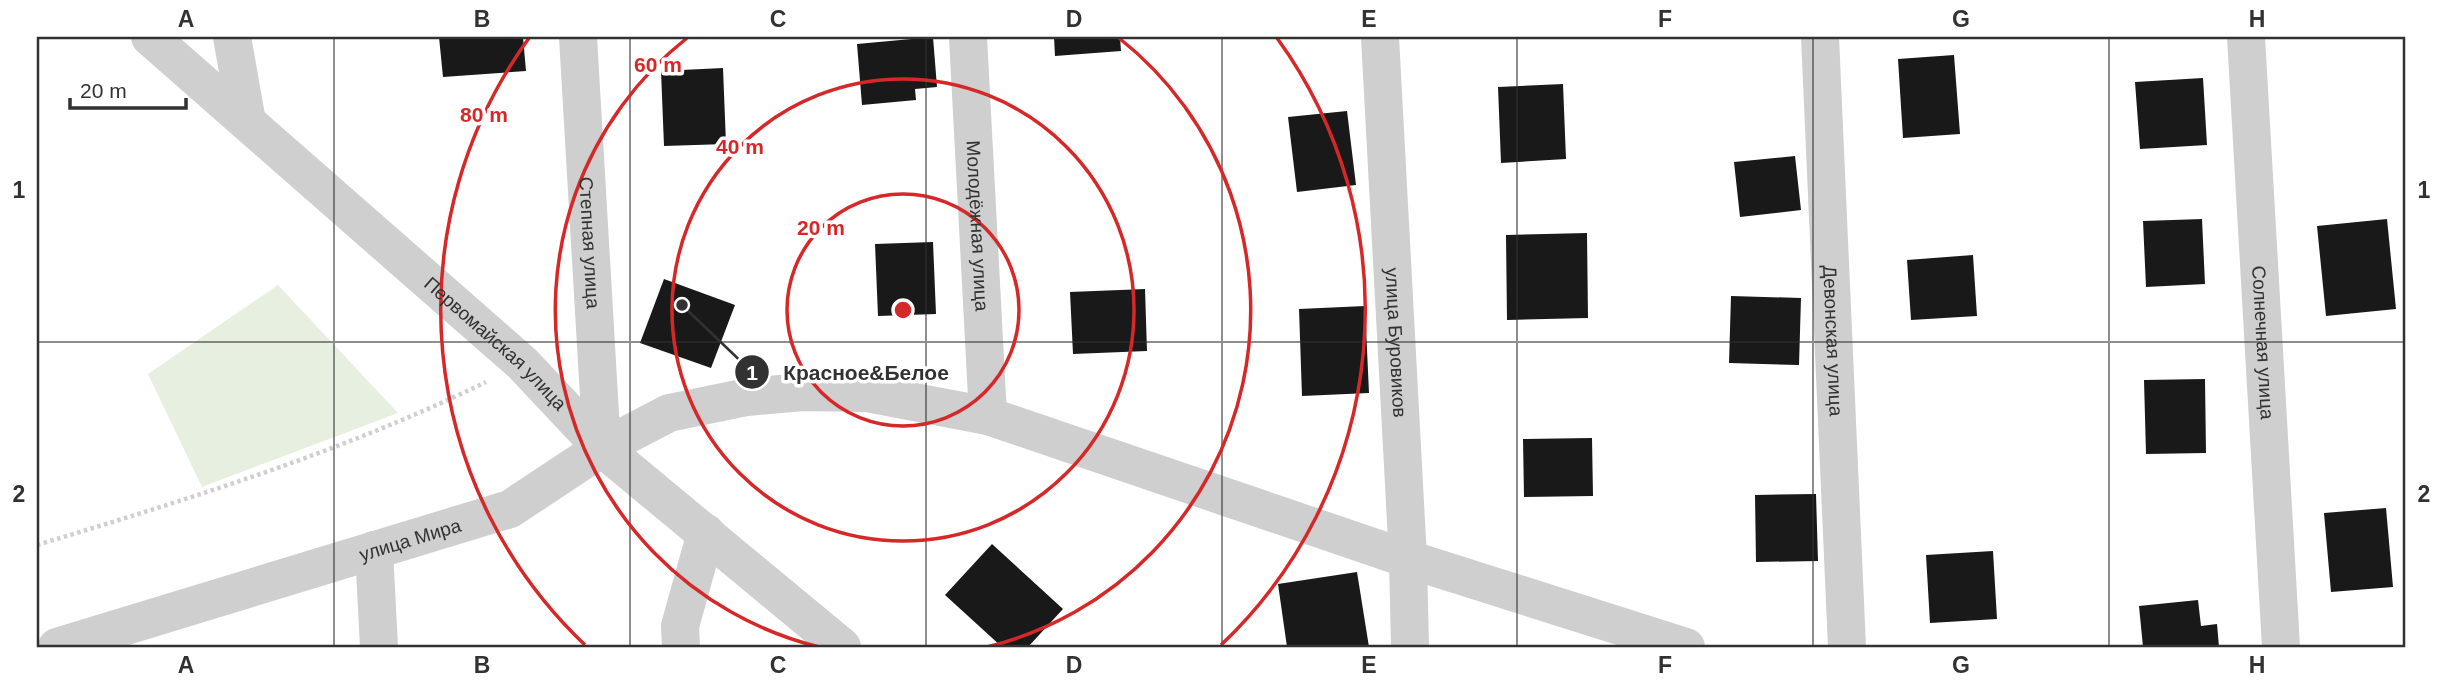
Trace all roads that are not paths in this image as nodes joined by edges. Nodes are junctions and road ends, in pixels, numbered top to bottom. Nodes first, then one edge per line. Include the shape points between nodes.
1 (150, 37) edge
2 (232, 37) edge
3 (578, 37) edge
4 (968, 37) edge
5 (1380, 37) edge
6 (1820, 37) edge
7 (2246, 37) edge
8 (247, 121) junction
9 (988, 416) junction
10 (602, 448) junction
11 (706, 533) junction
12 (374, 550) junction
13 (1408, 559) junction
14 (57, 647) edge
15 (379, 647) edge
16 (681, 647) edge
17 (842, 647) edge
18 (1410, 647) edge
19 (1686, 647) edge
20 (1847, 647) edge
21 (2281, 647) edge

1 - 8 street, Первомайская улица
2 - 8 street
3 - 10 street, Степная улица
4 - 9 street, Молодёжная улица
5 - 13 street, улица Буровиков
6 - 20 street, Девонская улица
7 - 21 street, Солнечная улица
8 - 10 street, Первомайская улица via 523,364
9 - 10 street, улица Мира via 867,393 803,392 747,397 669,413
9 - 13 street, улица Мира
10 - 11 street, Первомайская улица
10 - 12 street, улица Мира via 510,509
11 - 16 street via 680,625
11 - 17 street, Первомайская улица
12 - 14 street, улица Мира
12 - 15 street
13 - 18 street, улица Буровиков
13 - 19 street, улица Мира

